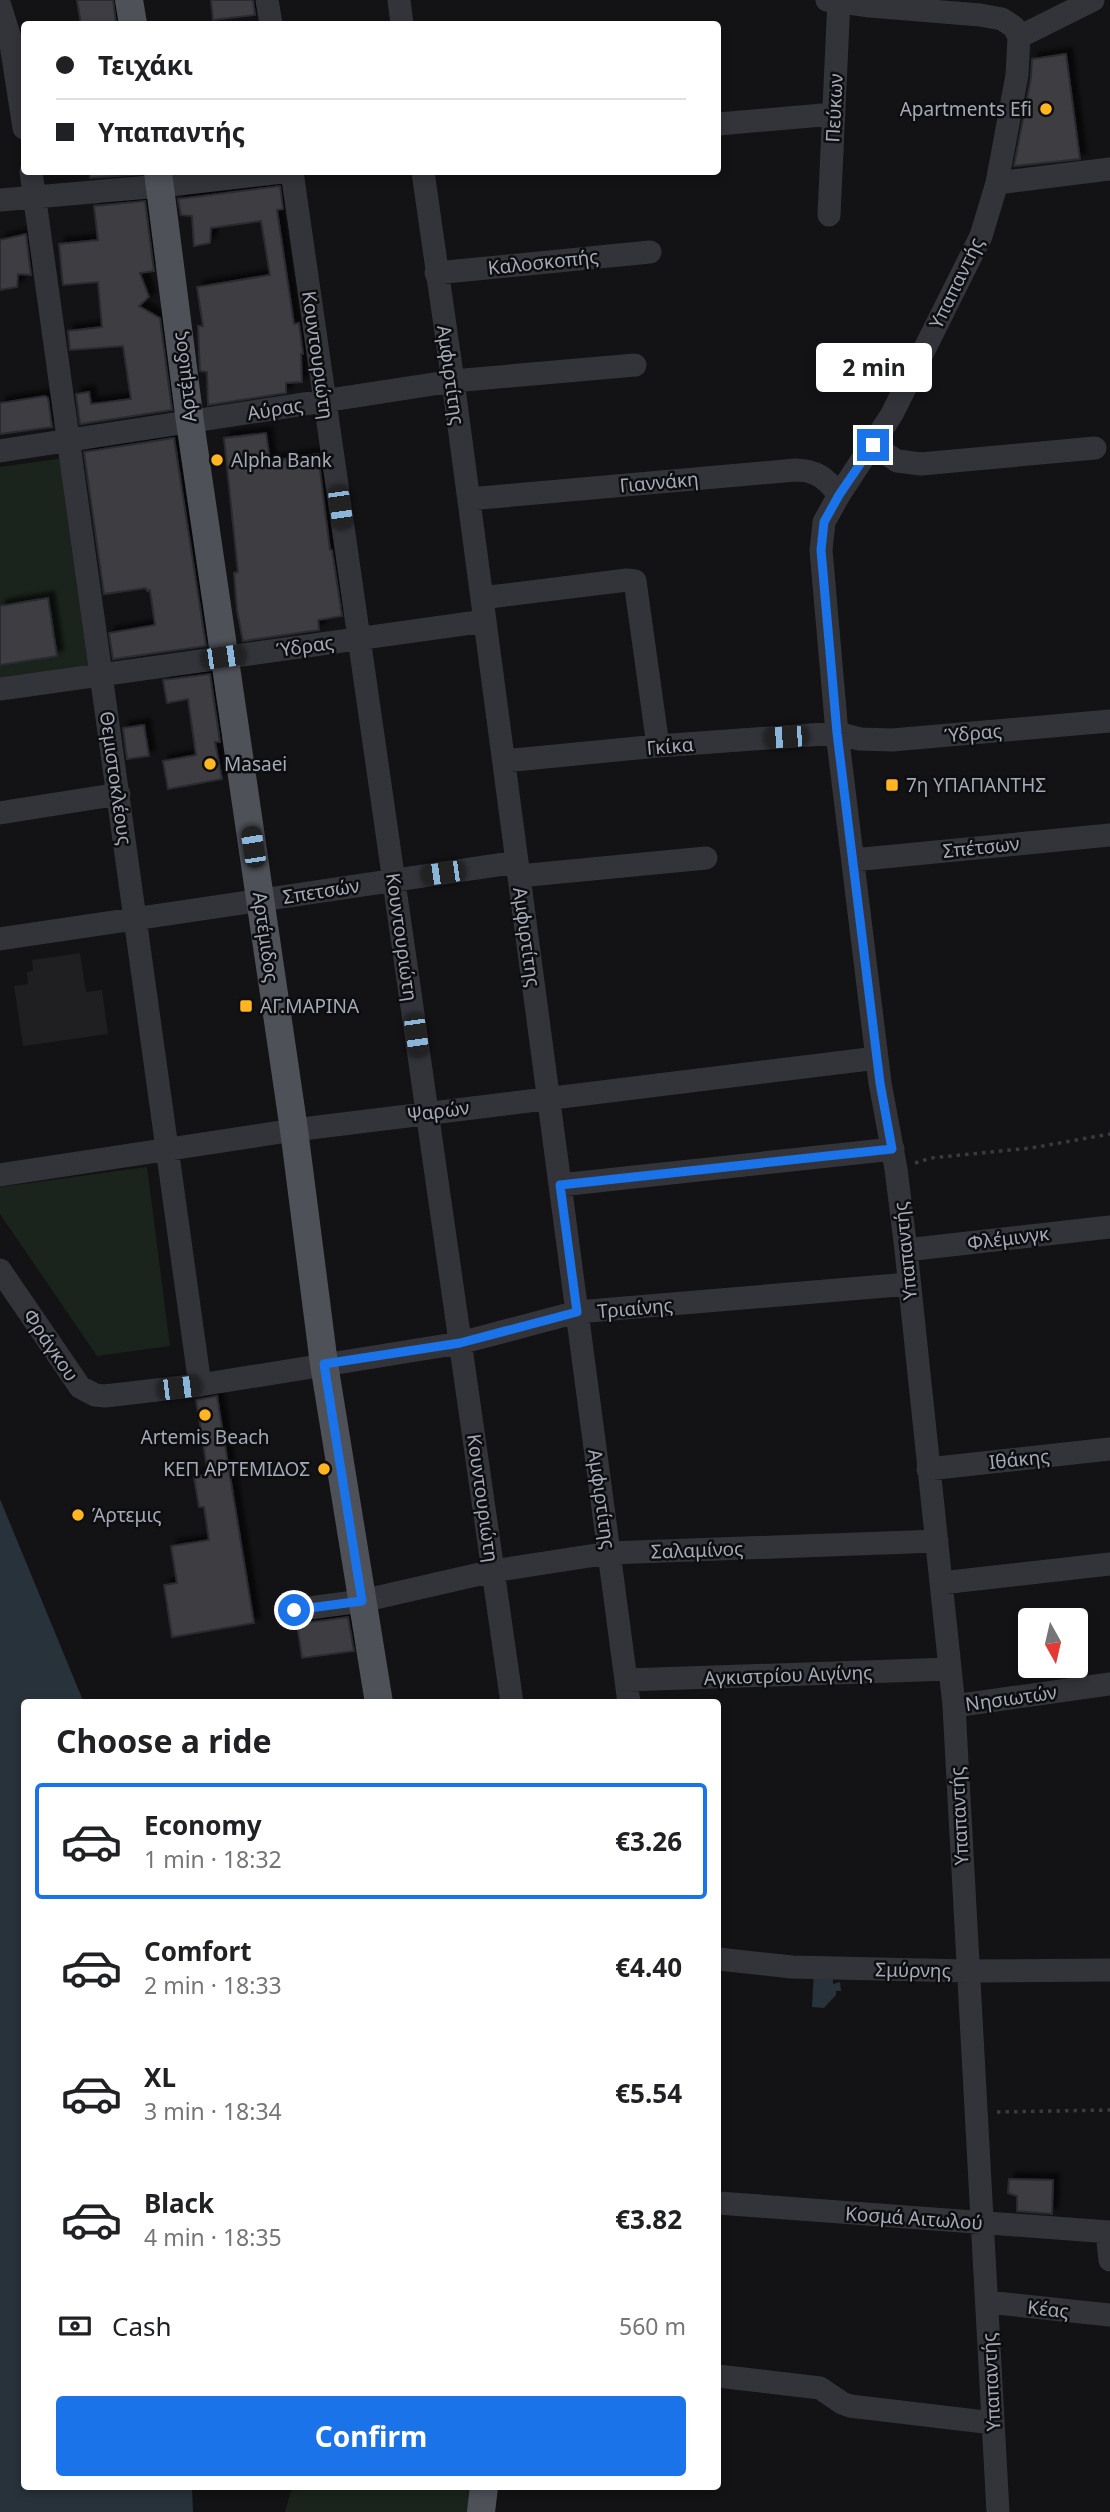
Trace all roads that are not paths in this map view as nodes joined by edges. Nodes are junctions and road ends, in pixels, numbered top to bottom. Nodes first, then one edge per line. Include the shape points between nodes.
1 (129, 0) edge
2 (267, 0) edge
3 (399, 0) edge
4 (1093, 0) edge
5 (835, 1) edge
6 (0, 6) edge
7 (132, 21) edge
8 (270, 21) edge
9 (402, 21) edge
10 (1020, 37) junction
11 (21, 109) edge
12 (834, 114) junction
13 (721, 124) edge
14 (1110, 169) edge
15 (32, 175) edge
16 (230, 175) edge
17 (292, 175) edge
18 (423, 175) edge
19 (160, 179) edge
20 (997, 183) junction
21 (35, 196) junction
22 (0, 200) edge
23 (829, 215) dead end
24 (650, 252) dead end
25 (436, 273) junction
26 (635, 365) dead end
27 (453, 381) junction
28 (325, 401) junction
29 (190, 422) junction
30 (69, 441) junction
31 (873, 445) junction
32 (1095, 447) dead end
33 (0, 452) edge
34 (839, 495) junction
35 (469, 499) junction
36 (482, 598) junction
37 (485, 621) junction
38 (359, 639) junction
39 (223, 657) junction
40 (102, 675) junction
41 (0, 689) edge
42 (1110, 721) edge
43 (837, 733) junction
44 (659, 746) junction
45 (504, 761) junction
46 (118, 794) junction
47 (0, 813) edge
48 (1110, 835) edge
49 (706, 858) dead end
50 (853, 860) junction
51 (518, 869) junction
52 (394, 880) junction
53 (261, 901) junction
54 (136, 919) junction
55 (0, 939) edge
56 (877, 1058) junction
57 (548, 1097) junction
58 (427, 1112) junction
59 (294, 1129) junction
60 (168, 1150) junction
61 (895, 1159) junction
62 (0, 1175) edge
63 (560, 1185) junction
64 (1110, 1227) edge
65 (906, 1250) junction
66 (0, 1270) edge
67 (909, 1284) junction
68 (577, 1312) junction
69 (460, 1343) junction
70 (324, 1364) junction
71 (201, 1385) junction
72 (1110, 1449) edge
73 (928, 1469) junction
74 (937, 1541) junction
75 (609, 1553) junction
76 (1110, 1564) edge
77 (493, 1571) junction
78 (941, 1583) junction
79 (362, 1601) junction
80 (294, 1610) dead end
81 (950, 1670) junction
82 (1110, 1684) edge
83 (628, 1691) edge
84 (378, 1699) edge
85 (511, 1699) edge
86 (954, 1706) junction
87 (721, 1959) edge
88 (1110, 1970) edge
89 (968, 1971) junction
90 (721, 2203) edge
91 (981, 2223) junction
92 (1109, 2232) edge
93 (1110, 2260) edge
94 (987, 2302) junction
95 (1110, 2315) edge
96 (721, 2376) edge
97 (993, 2423) junction
98 (484, 2490) edge
99 (481, 2512) edge
100 (998, 2512) edge

1 - 7 main road
2 - 8 street
3 - 9 street
4 - 10 street
5 - 10 street via 1002,19
5 - 12 street, Πεύκων
6 - 11 street
10 - 20 street, Υπαπαντής
12 - 13 street
12 - 23 street, Πεύκων
14 - 20 street
15 - 21 street, Θεμιστοκλέους
16 - 19 street
17 - 28 street, Κουντουριώτη
18 - 25 street, Αμφιρτίτης
19 - 21 street
19 - 29 main road, Αρτέμιδος
20 - 31 street, Υπαπαντής via 981,236 957,287
21 - 22 street
21 - 30 street, Θεμιστοκλέους
24 - 25 street, Καλοσκοπής
25 - 27 street, Αμφιρτίτης
26 - 27 street, Αύρας
27 - 28 street, Αύρας
27 - 35 street, Αμφιρτίτης
28 - 29 street, Αύρας
28 - 38 street, Κουντουριώτη
29 - 30 street, Αύρας
29 - 39 main road, Αρτέμιδος
30 - 33 street, Αύρας
30 - 40 street, Θεμιστοκλέους
31 - 32 street via 897,461 921,464
31 - 34 street, Υπαπαντής
34 - 35 street, Γιαννάκη via 818,473 795,470
34 - 43 street, Υπαπαντής via 824,522 821,550
35 - 36 street, Αμφιρτίτης
36 - 37 street, Αμφιρτίτης
36 - 44 street via 635,581
37 - 38 street, Ύδρας
37 - 45 street, Αμφιρτίτης
38 - 39 street, Ύδρας
38 - 52 street, Κουντουριώτη
39 - 40 street, Ύδρας
39 - 53 main road, Αρτέμιδος
40 - 41 street, Ύδρας
40 - 46 street, Θεμιστοκλέους
42 - 43 street, Ύδρας via 892,740
43 - 44 street, Γκίκα
43 - 50 street, Υπαπαντής
44 - 45 street, Γκίκα
45 - 51 street, Αμφιρτίτης
46 - 47 street
46 - 54 street, Θεμιστοκλέους
48 - 50 street, Σπέτσων
49 - 51 street, Σπετσών
50 - 56 street, Υπαπαντής
51 - 52 street, Σπετσών
51 - 57 street, Αμφιρτίτης
52 - 53 street, Σπετσών
52 - 58 street, Κουντουριώτη
53 - 54 street, Σπετσών
53 - 59 main road, Αρτέμιδος
54 - 55 street, Σπετσών
54 - 60 street, Θεμιστοκλέους
56 - 57 street, Ψαρών
56 - 61 street, Υπαπαντής
57 - 58 street, Ψαρών
57 - 63 street, Αμφιρτίτης
58 - 59 street, Ψαρών
58 - 69 street, Κουντουριώτη
59 - 60 street, Ψαρών
59 - 70 main road, Αρτέμιδος
60 - 62 street, Ψαρών
60 - 71 street, Θεμιστοκλέους
61 - 63 street
61 - 65 street, Υπαπαντής
63 - 68 street, Αμφιρτίτης
64 - 65 street, Φλέμινγκ
65 - 67 street, Υπαπαντής
66 - 71 street, Φράγκου via 73,1378 88,1392 116,1396
67 - 68 street, Τριαίνης
67 - 73 street, Υπαπαντής
68 - 69 street, Τριαίνης
68 - 75 street, Αμφιρτίτης
69 - 70 street, Τριαίνης
69 - 77 street, Κουντουριώτη
70 - 71 street, Τριαίνης
70 - 79 main road, Αρτέμιδος
72 - 73 street, Ιθάκης
73 - 74 street, Υπαπαντής
74 - 75 street, Σαλαμίνος
74 - 78 street, Υπαπαντής
75 - 77 street, Σαλαμίνος
75 - 83 street, Αμφιρτίτης
76 - 78 street
77 - 79 street, Σαλαμίνος
77 - 85 street, Κουντουριώτη
78 - 81 street, Υπαπαντής
79 - 80 street, Σαλαμίνος
79 - 84 main road, Αρτέμιδος
81 - 83 street, Αγκιστρίου Αιγίνης
81 - 86 street, Υπαπαντής
82 - 86 street, Νησιωτών
86 - 89 street, Υπαπαντής
87 - 89 street, Σμύρνης via 792,1967
88 - 89 street, Σμύρνης
89 - 91 street, Υπαπαντής
90 - 91 street, Κοσμά Αιτωλού
91 - 92 street, Κοσμά Αιτωλού
91 - 94 street, Υπαπαντής
92 - 93 street
94 - 95 street, Κέας
94 - 97 street, Υπαπαντής
96 - 97 street via 821,2388 850,2406
97 - 100 street, Υπαπαντής
98 - 99 main road

